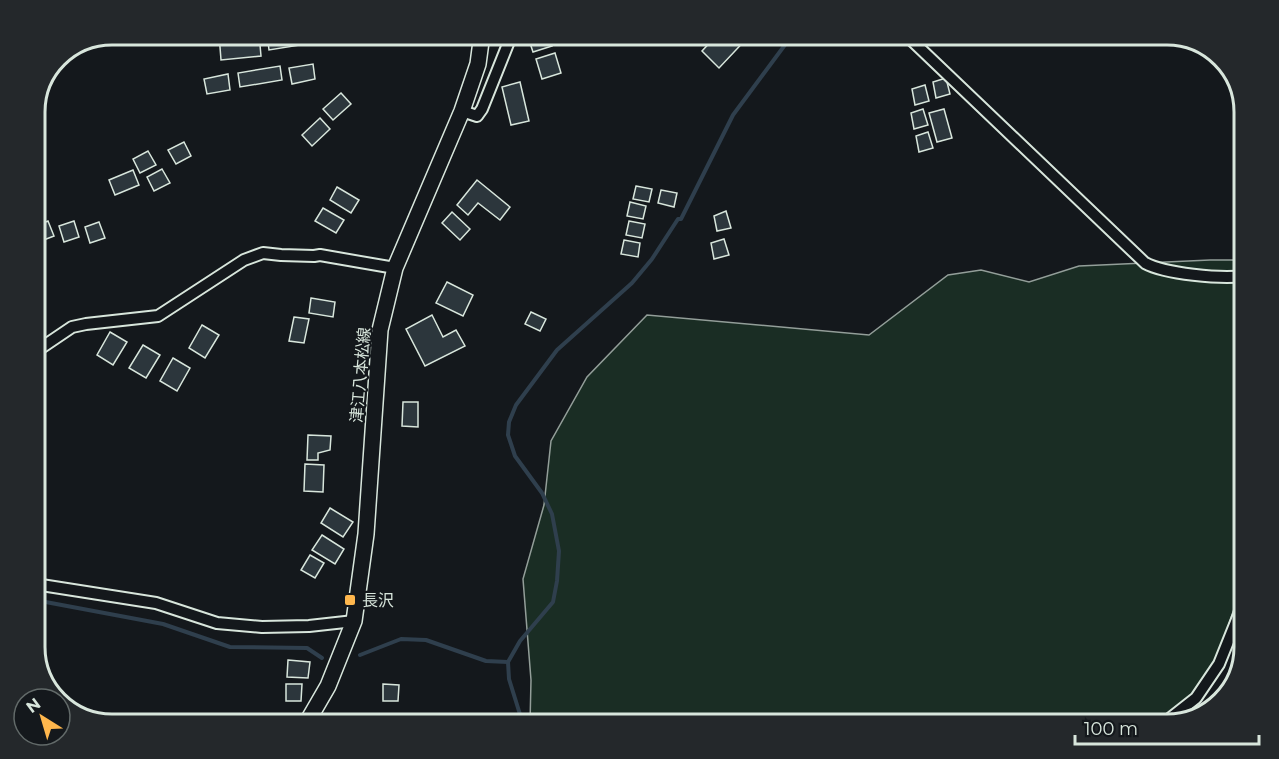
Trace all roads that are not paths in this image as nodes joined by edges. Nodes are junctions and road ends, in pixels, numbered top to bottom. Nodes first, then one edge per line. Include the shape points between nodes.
1 (481, 45) edge
2 (508, 45) edge
3 (917, 45) edge
4 (462, 111) junction
5 (395, 268) junction
6 (1234, 276) edge
7 (45, 345) edge
8 (45, 586) edge
9 (354, 621) junction
10 (1234, 628) edge
11 (1178, 713) edge
12 (312, 714) edge

1 - 4 main road, 津江八本松線
2 - 4 street via 482,109 477,116
3 - 6 street via 1145,263 1173,273
4 - 5 main road, 津江八本松線
5 - 7 street via 320,255 263,253 244,260 158,316 72,327
5 - 9 main road, 津江八本松線 via 380,330 366,534
8 - 9 street via 156,603 217,624 274,627
9 - 12 main road, 津江八本松線 via 328,686
10 - 11 street via 1219,664 1197,698

